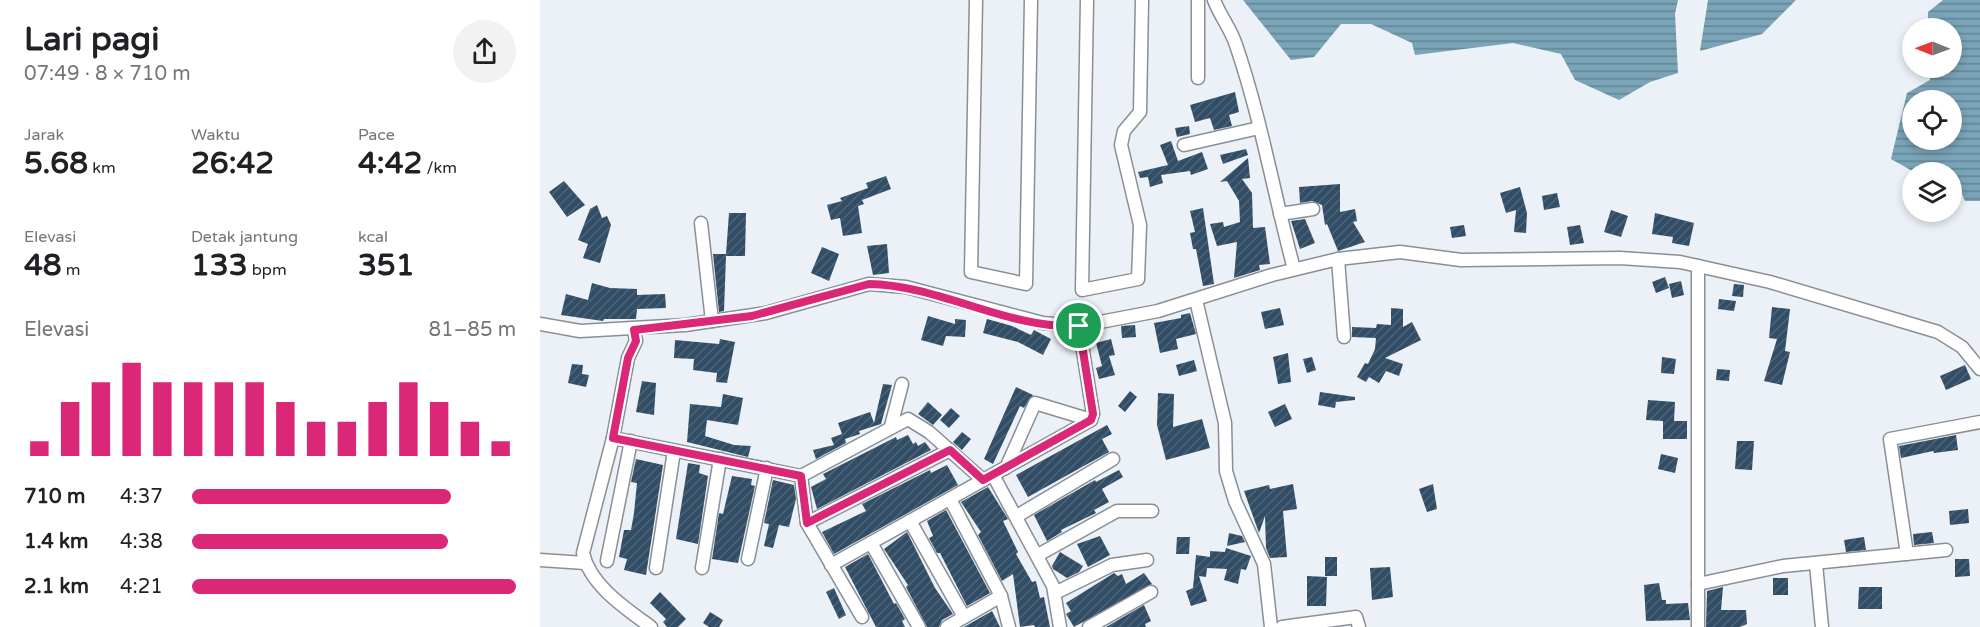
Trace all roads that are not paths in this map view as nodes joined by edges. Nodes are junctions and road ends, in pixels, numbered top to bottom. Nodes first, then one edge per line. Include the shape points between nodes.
1 (976, 0) edge
2 (1031, 0) edge
3 (1087, 0) edge
4 (1142, 0) edge
5 (1198, 0) edge
6 (1214, 0) edge
7 (1198, 78) dead end
8 (1259, 128) junction
9 (1184, 145) dead end
10 (1313, 209) dead end
11 (1280, 214) junction
12 (700, 223) dead end
13 (1338, 259) junction
14 (1698, 266) junction
15 (1294, 269) junction
16 (1196, 300) junction
17 (712, 321) junction
18 (540, 324) edge
19 (1079, 326) junction
20 (634, 330) junction
21 (1344, 337) dead end
22 (1980, 369) edge
23 (902, 384) dead end
24 (1091, 420) junction
25 (1980, 422) edge
26 (891, 426) junction
27 (613, 438) junction
28 (631, 441) junction
29 (950, 450) junction
30 (674, 451) junction
31 (720, 459) junction
32 (1113, 459) dead end
33 (767, 468) junction
34 (1006, 468) junction
35 (801, 476) junction
36 (988, 477) junction
37 (950, 499) junction
38 (1152, 511) dead end
39 (1017, 516) junction
40 (910, 521) junction
41 (807, 523) junction
42 (871, 543) junction
43 (1946, 550) dead end
44 (1907, 554) junction
45 (1038, 555) junction
46 (748, 559) dead end
47 (540, 560) edge
48 (1147, 560) dead end
49 (607, 561) dead end
50 (585, 563) junction
51 (1816, 564) junction
52 (831, 565) junction
53 (656, 567) dead end
54 (702, 568) dead end
55 (1698, 584) junction
56 (1151, 592) dead end
57 (1055, 593) junction
58 (1001, 596) junction
59 (862, 617) dead end
60 (964, 617) junction
61 (651, 627) edge
62 (919, 627) edge
63 (947, 627) edge
64 (1009, 627) edge
65 (1060, 627) edge
66 (1089, 627) edge
67 (1271, 627) edge
68 (1282, 627) edge
69 (1359, 627) edge
70 (1698, 627) edge
71 (1822, 627) edge

1 - 2 street via 971,272 1026,284
3 - 4 street via 1082,290 1138,279 1140,225 1121,145 1124,131 1140,112
5 - 7 street
6 - 8 street via 1236,44
8 - 9 street
8 - 11 street
10 - 11 street
11 - 15 street
12 - 17 street
13 - 14 street via 1401,252 1461,260 1620,258
13 - 15 street
13 - 21 street
14 - 22 street via 1770,282 1938,332 1962,347
14 - 55 street
15 - 16 street
16 - 19 street
16 - 67 street via 1225,423 1226,471 1235,501 1264,564
17 - 19 street via 766,313 851,287 892,284 1043,323
17 - 20 street
18 - 20 street via 580,331
19 - 24 street
20 - 27 street via 636,341 628,358
23 - 26 street
24 - 34 street
24 - 34 street via 1035,403
25 - 44 street via 1890,439
26 - 29 street via 908,419 915,421
26 - 35 street
27 - 28 street
27 - 50 street via 584,546
28 - 30 street
28 - 49 street
29 - 36 street
29 - 41 street
30 - 31 street
30 - 53 street
31 - 33 street
31 - 54 street
32 - 39 street
33 - 35 street
33 - 46 street
34 - 36 street
35 - 41 street
36 - 37 street
36 - 39 street
37 - 40 street
37 - 58 street
38 - 45 street via 1117,512
39 - 45 street
40 - 42 street
40 - 60 street
41 - 52 street
42 - 52 street
42 - 62 street
43 - 44 street
44 - 51 street
45 - 57 street
47 - 50 street
48 - 57 street via 1112,565
50 - 61 street via 605,589
51 - 55 street via 1783,566
51 - 71 street
52 - 59 street
55 - 70 street
56 - 66 street
57 - 65 street
58 - 60 street
58 - 64 street
60 - 63 street
68 - 69 street via 1356,617

